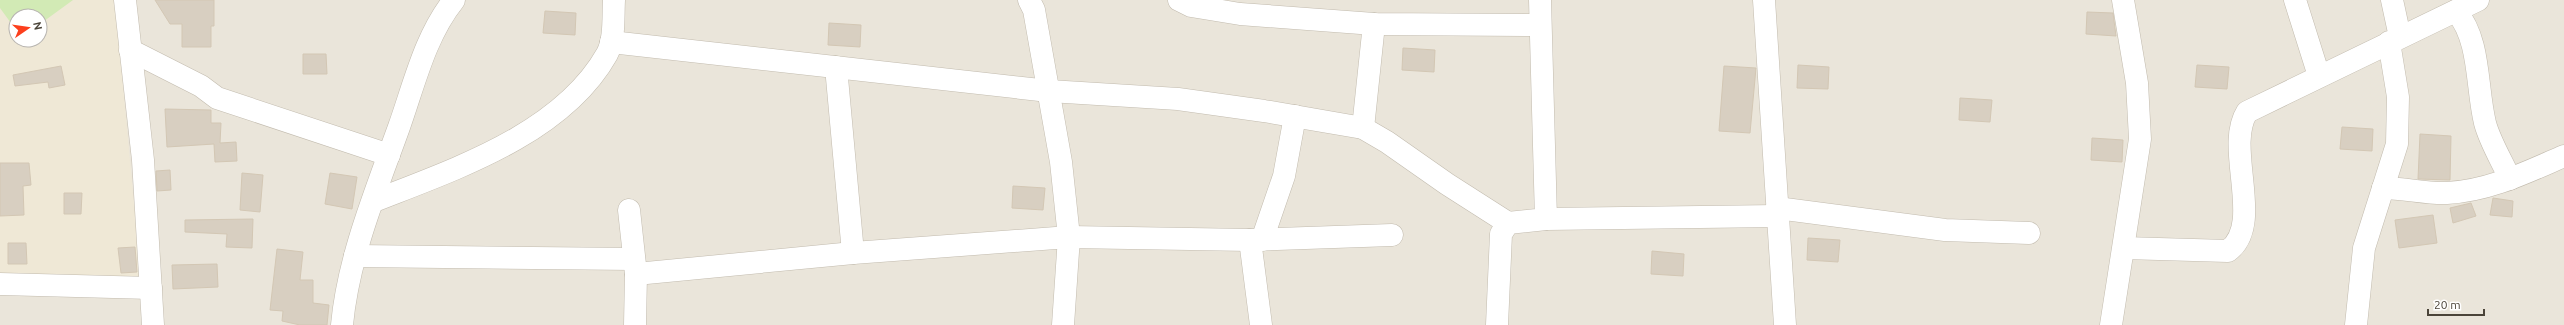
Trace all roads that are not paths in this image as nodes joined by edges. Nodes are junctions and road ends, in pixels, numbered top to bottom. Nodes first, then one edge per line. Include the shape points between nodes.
1 (125, 0) edge
2 (454, 0) edge
3 (614, 0) edge
4 (1029, 0) edge
5 (1540, 0) edge
6 (1764, 0) edge
7 (2123, 0) edge
8 (2295, 0) edge
9 (2392, 0) edge
10 (2478, 0) edge
11 (1187, 2) edge
12 (2456, 11) junction
13 (1374, 24) junction
14 (1540, 25) junction
15 (2395, 39) junction
16 (611, 42) junction
17 (130, 50) junction
18 (836, 67) junction
19 (2319, 76) junction
20 (1049, 90) junction
21 (1295, 116) junction
22 (1363, 128) junction
23 (389, 155) junction
24 (2564, 156) edge
25 (2510, 179) junction
26 (2383, 188) junction
27 (374, 201) junction
28 (629, 210) dead end
29 (1777, 212) junction
30 (1546, 219) junction
31 (1508, 223) junction
32 (2029, 233) dead end
33 (1392, 235) dead end
34 (1069, 237) junction
35 (1256, 240) junction
36 (2124, 248) junction
37 (853, 253) junction
38 (354, 256) junction
39 (635, 267) junction
40 (0, 284) edge
41 (151, 288) junction
42 (153, 325) edge
43 (342, 325) edge
44 (636, 325) edge
45 (1064, 325) edge
46 (1261, 325) edge
47 (1497, 325) edge
48 (1785, 325) edge
49 (2111, 325) edge
50 (2356, 325) edge

1 - 17 street
2 - 23 street via 428,45
3 - 16 street
4 - 20 street via 1034,10
5 - 14 street
6 - 29 street via 1769,48
7 - 36 street via 2136,83 2140,139
8 - 19 street
9 - 15 street
10 - 12 street
11 - 13 street via 1240,14
12 - 15 street
12 - 25 street via 2465,22 2472,40 2486,124
13 - 14 street
13 - 22 street
14 - 30 street
15 - 19 street
15 - 26 street via 2397,144
16 - 18 street
16 - 27 street via 607,54 582,87 537,128 450,171
17 - 23 street via 201,86 217,98
17 - 41 street via 143,160
18 - 20 street
18 - 37 street
19 - 36 street via 2247,112 2242,119 2240,131 2243,214 2240,239 2236,245 2228,251 2217,252
20 - 21 street via 1178,99
20 - 34 street via 1061,162
21 - 22 street
21 - 35 street via 1284,176
22 - 31 street
23 - 27 street
24 - 25 street
25 - 26 street via 2470,190 2447,193
26 - 50 street via 2364,248
27 - 38 street
28 - 39 street
29 - 30 street
29 - 32 street via 1946,230
29 - 48 street
30 - 31 street
31 - 47 street via 1501,234 1499,249
33 - 35 street
34 - 35 street
34 - 37 street
34 - 45 street
35 - 46 street
36 - 49 street
37 - 39 street
38 - 39 street
38 - 43 street
39 - 44 street
40 - 41 street
41 - 42 street

